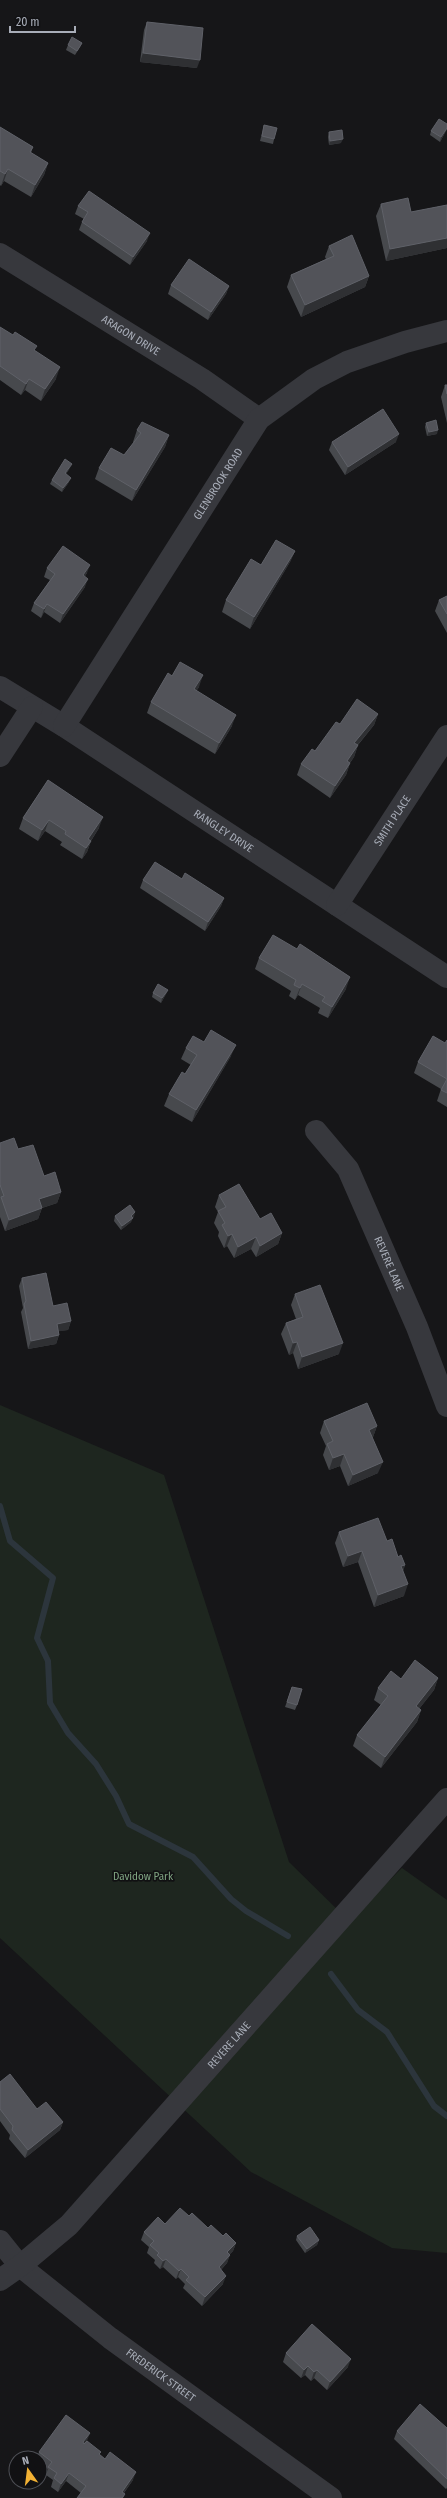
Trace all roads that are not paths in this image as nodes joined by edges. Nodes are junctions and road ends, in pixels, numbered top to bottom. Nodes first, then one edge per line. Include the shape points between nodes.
1 (0, 254) edge
2 (447, 331) edge
3 (259, 419) junction
4 (0, 687) edge
5 (32, 707) junction
6 (64, 726) junction
7 (447, 736) edge
8 (0, 756) edge
9 (337, 904) junction
10 (447, 977) edge
11 (316, 1131) dead end
12 (447, 1406) edge
13 (447, 1800) edge
14 (0, 2241) edge
15 (20, 2266) junction
16 (0, 2280) edge
17 (331, 2498) edge

1 - 3 street, ARAGON DRIVE via 202,379
2 - 3 street, GLENBROOK ROAD via 347,362 314,379
3 - 6 street, GLENBROOK ROAD
4 - 5 street, RANGLEY DRIVE
5 - 6 street, RANGLEY DRIVE
5 - 8 street
6 - 9 street, RANGLEY DRIVE
7 - 9 street, SMITH PLACE
9 - 10 street, RANGLEY DRIVE
11 - 12 street, REVERE LANE via 348,1169
13 - 15 street, REVERE LANE via 69,2225
14 - 15 street, FREDERICK STREET
15 - 16 street, REVERE LANE
15 - 17 street, FREDERICK STREET via 110,2338

